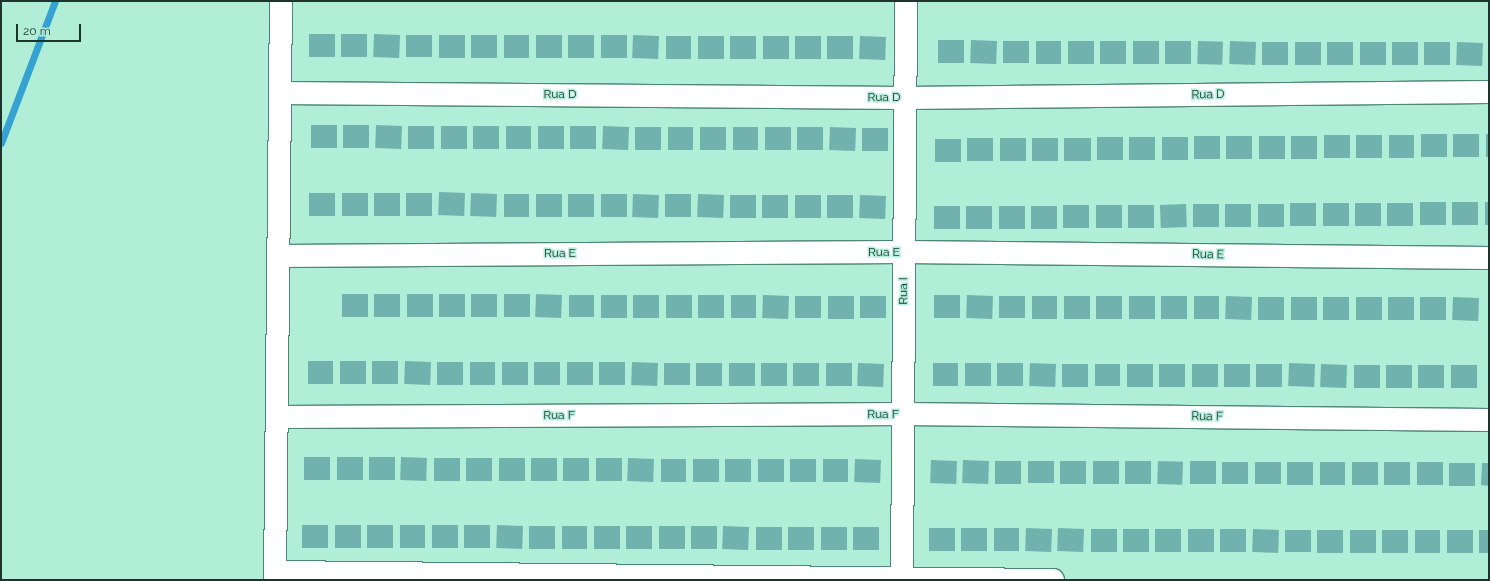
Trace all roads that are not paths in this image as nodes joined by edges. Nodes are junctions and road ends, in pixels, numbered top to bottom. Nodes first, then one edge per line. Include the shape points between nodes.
1 (281, 1) edge
2 (906, 1) edge
3 (1489, 92) edge
4 (280, 93) junction
5 (905, 98) junction
6 (904, 252) junction
7 (278, 256) junction
8 (1489, 258) edge
9 (903, 414) junction
10 (277, 417) junction
11 (1489, 420) edge
12 (275, 576) edge
13 (902, 579) edge
14 (1053, 580) edge

1 - 4 street
2 - 5 street, Rua I
3 - 5 street, Rua D
4 - 5 street, Rua D
4 - 7 street
5 - 6 street, Rua I
6 - 7 street, Rua E
6 - 8 street, Rua E
6 - 9 street, Rua I
7 - 10 street
9 - 10 street, Rua F
9 - 11 street, Rua F
9 - 13 street, Rua I
10 - 12 street
12 - 13 street
13 - 14 street

